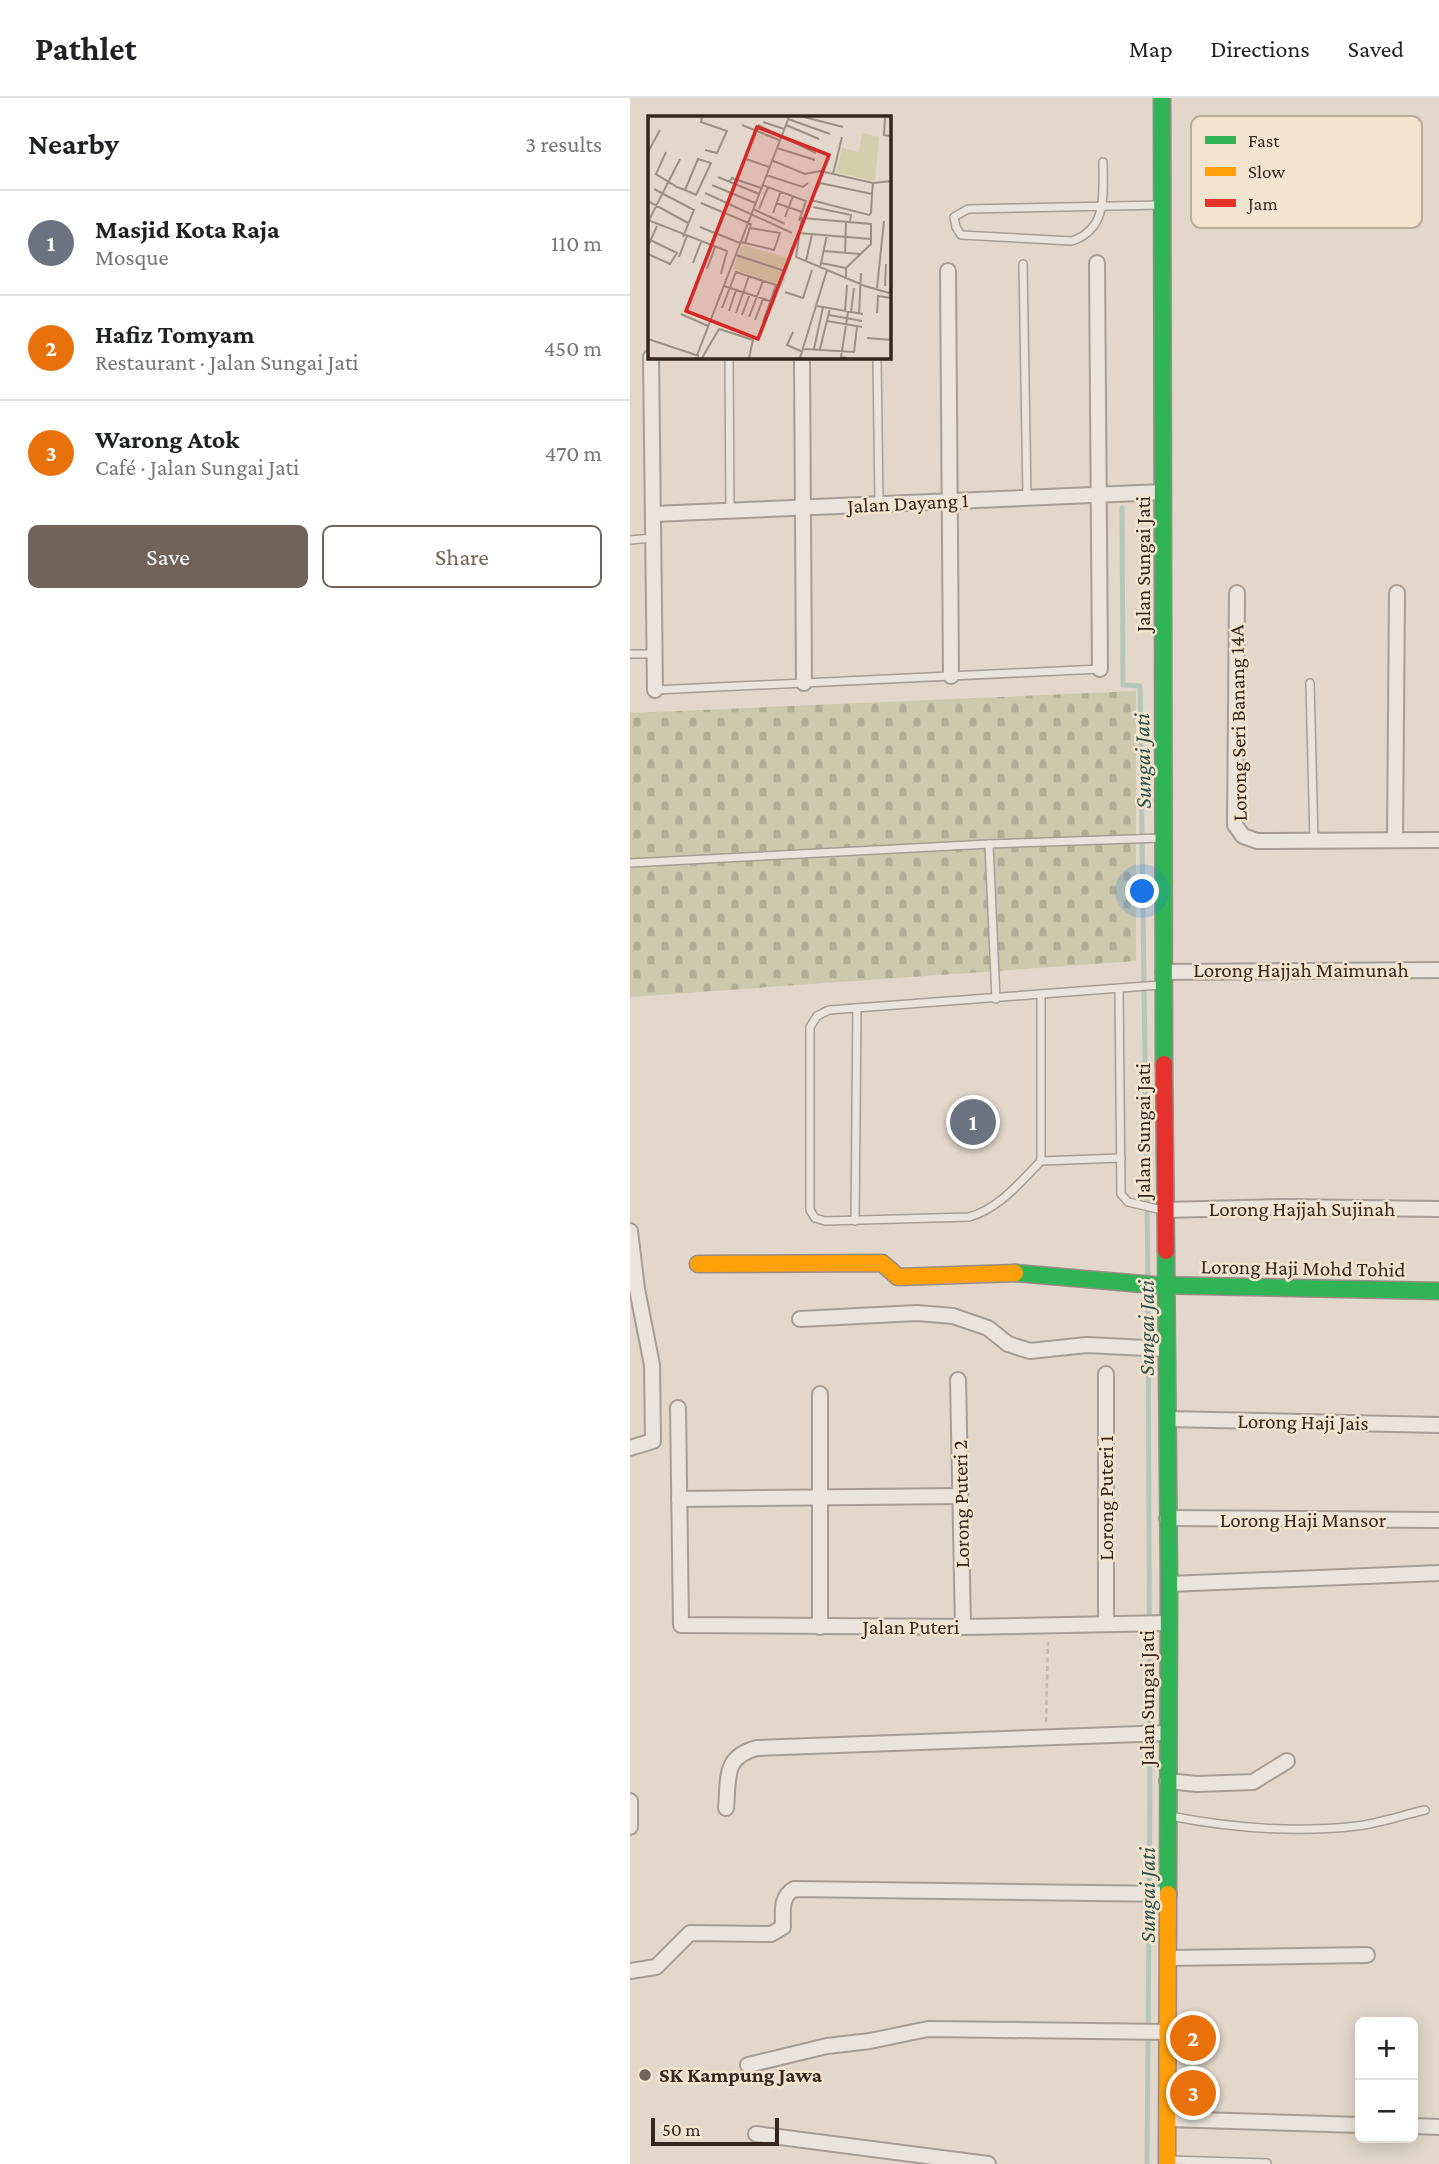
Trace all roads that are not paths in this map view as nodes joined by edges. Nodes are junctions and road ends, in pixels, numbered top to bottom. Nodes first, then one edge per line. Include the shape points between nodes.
1 (1162, 98) edge
2 (1103, 162) dead end
3 (1162, 205) junction
4 (1103, 206) junction
5 (1097, 263) dead end
6 (1023, 264) dead end
7 (948, 271) dead end
8 (651, 359) edge
9 (729, 359) edge
10 (802, 359) edge
11 (877, 359) edge
12 (1163, 492) junction
13 (1098, 495) junction
14 (1027, 498) junction
15 (950, 501) junction
16 (879, 504) junction
17 (803, 508) junction
18 (730, 511) junction
19 (653, 514) junction
20 (653, 538) junction
21 (630, 540) edge
22 (1237, 593) dead end
23 (1397, 593) dead end
24 (630, 654) edge
25 (654, 654) junction
26 (1100, 669) joint
27 (951, 676) junction
28 (804, 683) junction
29 (1310, 683) dead end
30 (655, 690) joint
31 (1158, 838) junction
32 (1395, 840) junction
33 (1439, 840) edge
34 (1314, 841) junction
35 (989, 844) junction
36 (630, 863) edge
37 (1439, 970) edge
38 (1160, 981) junction
39 (1119, 989) junction
40 (1041, 995) junction
41 (996, 999) junction
42 (857, 1008) junction
43 (1121, 1158) junction
44 (1041, 1161) junction
45 (1158, 1209) junction
46 (1439, 1209) edge
47 (855, 1221) junction
48 (630, 1231) edge
49 (698, 1264) dead end
50 (1153, 1285) junction
51 (634, 1290) edge
52 (1439, 1291) edge
53 (800, 1320) dead end
54 (1153, 1348) junction
55 (1106, 1374) dead end
56 (958, 1380) dead end
57 (820, 1394) dead end
58 (678, 1408) dead end
59 (1167, 1419) junction
60 (1439, 1425) edge
61 (630, 1448) edge
62 (960, 1496) junction
63 (820, 1497) junction
64 (679, 1499) junction
65 (1167, 1518) junction
66 (1439, 1520) edge
67 (1439, 1573) edge
68 (1168, 1584) junction
69 (1106, 1623) junction
70 (1162, 1623) junction
71 (820, 1627) junction
72 (963, 1628) junction
73 (1154, 1733) junction
74 (1287, 1761) dead end
75 (1167, 1781) junction
76 (630, 1801) edge
77 (726, 1808) dead end
78 (1425, 1810) dead end
79 (1168, 1816) junction
80 (630, 1827) edge
81 (1155, 1894) junction
82 (1367, 1955) dead end
83 (1169, 1958) junction
84 (630, 1971) edge
85 (1156, 2031) junction
86 (748, 2065) dead end
87 (1167, 2119) junction
88 (1355, 2124) edge
89 (1418, 2126) edge
90 (1439, 2127) edge
91 (756, 2134) dead end
92 (1167, 2162) edge
93 (1268, 2163) edge
94 (988, 2164) edge

1 - 3 main road, Jalan Sungai Jati
2 - 4 lane
3 - 4 lane
3 - 12 main road, Jalan Sungai Jati
4 - 4 lane via 1085,237 1072,242 961,235 954,217 968,209
5 - 13 street
6 - 14 lane
7 - 15 street
8 - 19 street
9 - 18 lane
10 - 17 street
11 - 16 lane
12 - 13 street, Jalan Dayang 1
12 - 31 main road, Jalan Sungai Jati
13 - 14 street, Jalan Dayang 1
13 - 26 street
14 - 15 street, Jalan Dayang 1
15 - 16 street, Jalan Dayang 1
15 - 27 street
16 - 17 street, Jalan Dayang 1
17 - 18 street, Jalan Dayang 1
17 - 28 street
18 - 19 street, Jalan Dayang 1
19 - 20 street
20 - 21 lane
20 - 25 street
22 - 34 street, Lorong Seri Banang 14A via 1236,825 1243,836 1257,841
23 - 32 street
24 - 25 lane
25 - 30 street
26 - 27 lane
27 - 28 lane
28 - 30 lane
29 - 34 lane
31 - 35 lane
31 - 38 main road, Jalan Sungai Jati
32 - 33 street
32 - 34 street
35 - 36 lane
35 - 41 lane
37 - 38 street, Lorong Hajjah Maimunah
38 - 39 lane
38 - 45 main road, Jalan Sungai Jati
39 - 40 lane
39 - 43 lane
40 - 41 lane
40 - 44 lane
41 - 42 lane
42 - 47 lane
42 - 47 lane via 829,1010 817,1016 810,1027 810,1210 825,1222
43 - 44 lane
43 - 45 lane via 1121,1194 1128,1202
44 - 47 lane via 984,1213
45 - 46 street, Lorong Hajjah Sujinah
45 - 50 main road, Jalan Sungai Jati
48 - 51 street
49 - 50 main road, Lorong Haji Mohd Tohid via 882,1263 898,1277 1030,1273
50 - 52 main road, Lorong Haji Mohd Tohid
50 - 54 main road, Jalan Sungai Jati
51 - 61 street via 652,1365 653,1441
53 - 54 street via 917,1313 953,1316 988,1328 1030,1351 1087,1345
54 - 59 main road, Jalan Sungai Jati
55 - 69 street, Lorong Puteri 1
56 - 62 street, Lorong Puteri 2
57 - 63 street
58 - 64 street
59 - 60 street, Lorong Haji Jais
59 - 65 main road, Jalan Sungai Jati
62 - 63 street
62 - 72 street, Lorong Puteri 2
63 - 64 street
63 - 71 street
64 - 71 street, Jalan Puteri via 681,1625
65 - 66 street, Lorong Haji Mansor
65 - 68 main road, Jalan Sungai Jati
67 - 68 street
68 - 70 main road, Jalan Sungai Jati
69 - 70 street, Jalan Puteri
69 - 72 street, Jalan Puteri
70 - 73 main road, Jalan Sungai Jati
71 - 72 street, Jalan Puteri
73 - 75 main road, Jalan Sungai Jati
73 - 77 street via 757,1748 742,1752 731,1764
74 - 75 street via 1253,1783
75 - 79 main road, Jalan Sungai Jati
76 - 80 street
78 - 79 lane via 1358,1826 1272,1829
79 - 81 main road, Jalan Sungai Jati
81 - 83 main road, Jalan Sungai Jati
81 - 84 street via 794,1889 783,1900 783,1927 777,1932 690,1933 656,1967
82 - 83 street
83 - 85 main road, Jalan Sungai Jati
85 - 86 street via 928,2029
85 - 87 main road, Jalan Sungai Jati
87 - 88 street
87 - 92 main road, Jalan Sungai Jati
89 - 90 street
91 - 94 street
92 - 93 lane

